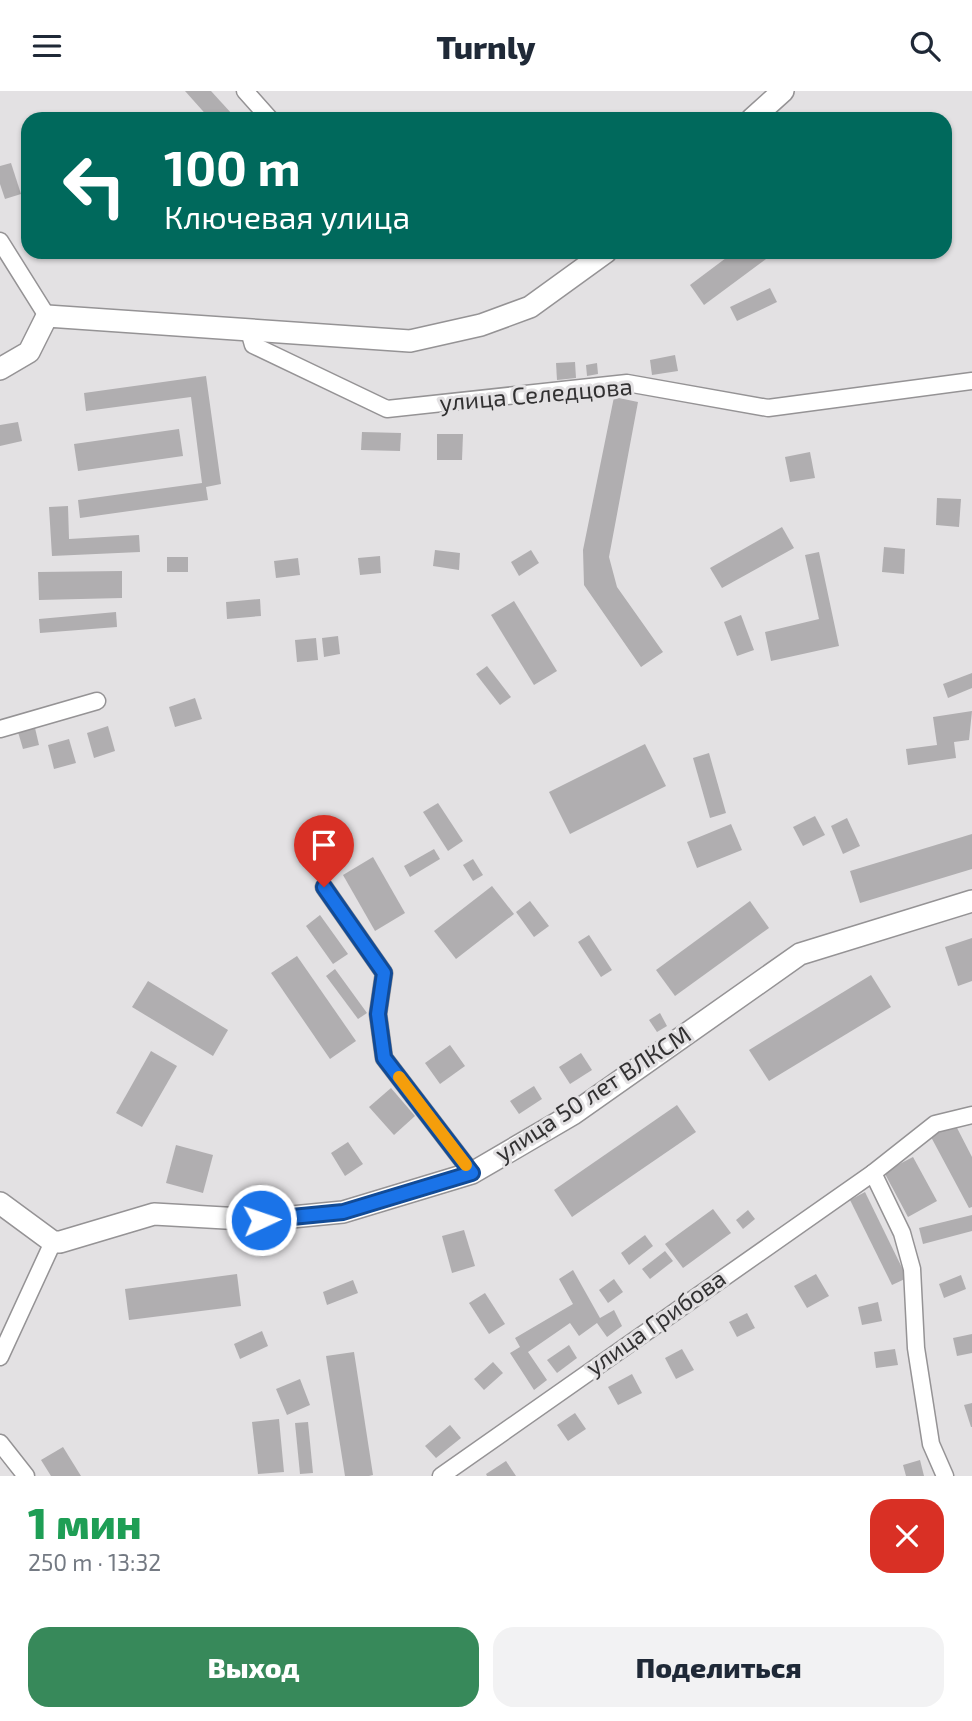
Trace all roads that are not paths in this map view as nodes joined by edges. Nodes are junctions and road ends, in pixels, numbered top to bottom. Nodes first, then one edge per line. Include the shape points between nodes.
1 (245, 91) edge
2 (783, 91) edge
3 (264, 112) edge
4 (760, 112) edge
5 (0, 241) edge
6 (596, 259) edge
7 (47, 316) junction
8 (249, 331) junction
9 (0, 369) edge
10 (972, 381) edge
11 (97, 701) dead end
12 (0, 729) edge
13 (324, 887) dead end
14 (972, 901) edge
15 (972, 1115) edge
16 (472, 1173) junction
17 (873, 1173) junction
18 (0, 1203) edge
19 (53, 1242) junction
20 (0, 1357) edge
21 (0, 1443) edge
22 (26, 1476) edge
23 (441, 1476) edge
24 (945, 1476) edge

1 - 3 street
2 - 4 street
5 - 7 street
6 - 8 street via 530,307 481,325 422,338
7 - 8 street
7 - 9 street via 29,352
8 - 10 street, улица Селедцова via 253,345 387,409 627,383 768,408
11 - 12 street
13 - 16 street via 384,973 378,1014 384,1058
14 - 16 street, улица 50 лет ВЛКСМ via 800,954 573,1114
15 - 17 street, улица Грибова via 935,1124
16 - 19 street, улица 50 лет ВЛКСМ via 343,1212 261,1220 154,1214
17 - 23 street, улица Грибова
17 - 24 street via 902,1233 912,1269 916,1348 931,1444
18 - 19 street
19 - 20 street
21 - 22 street

